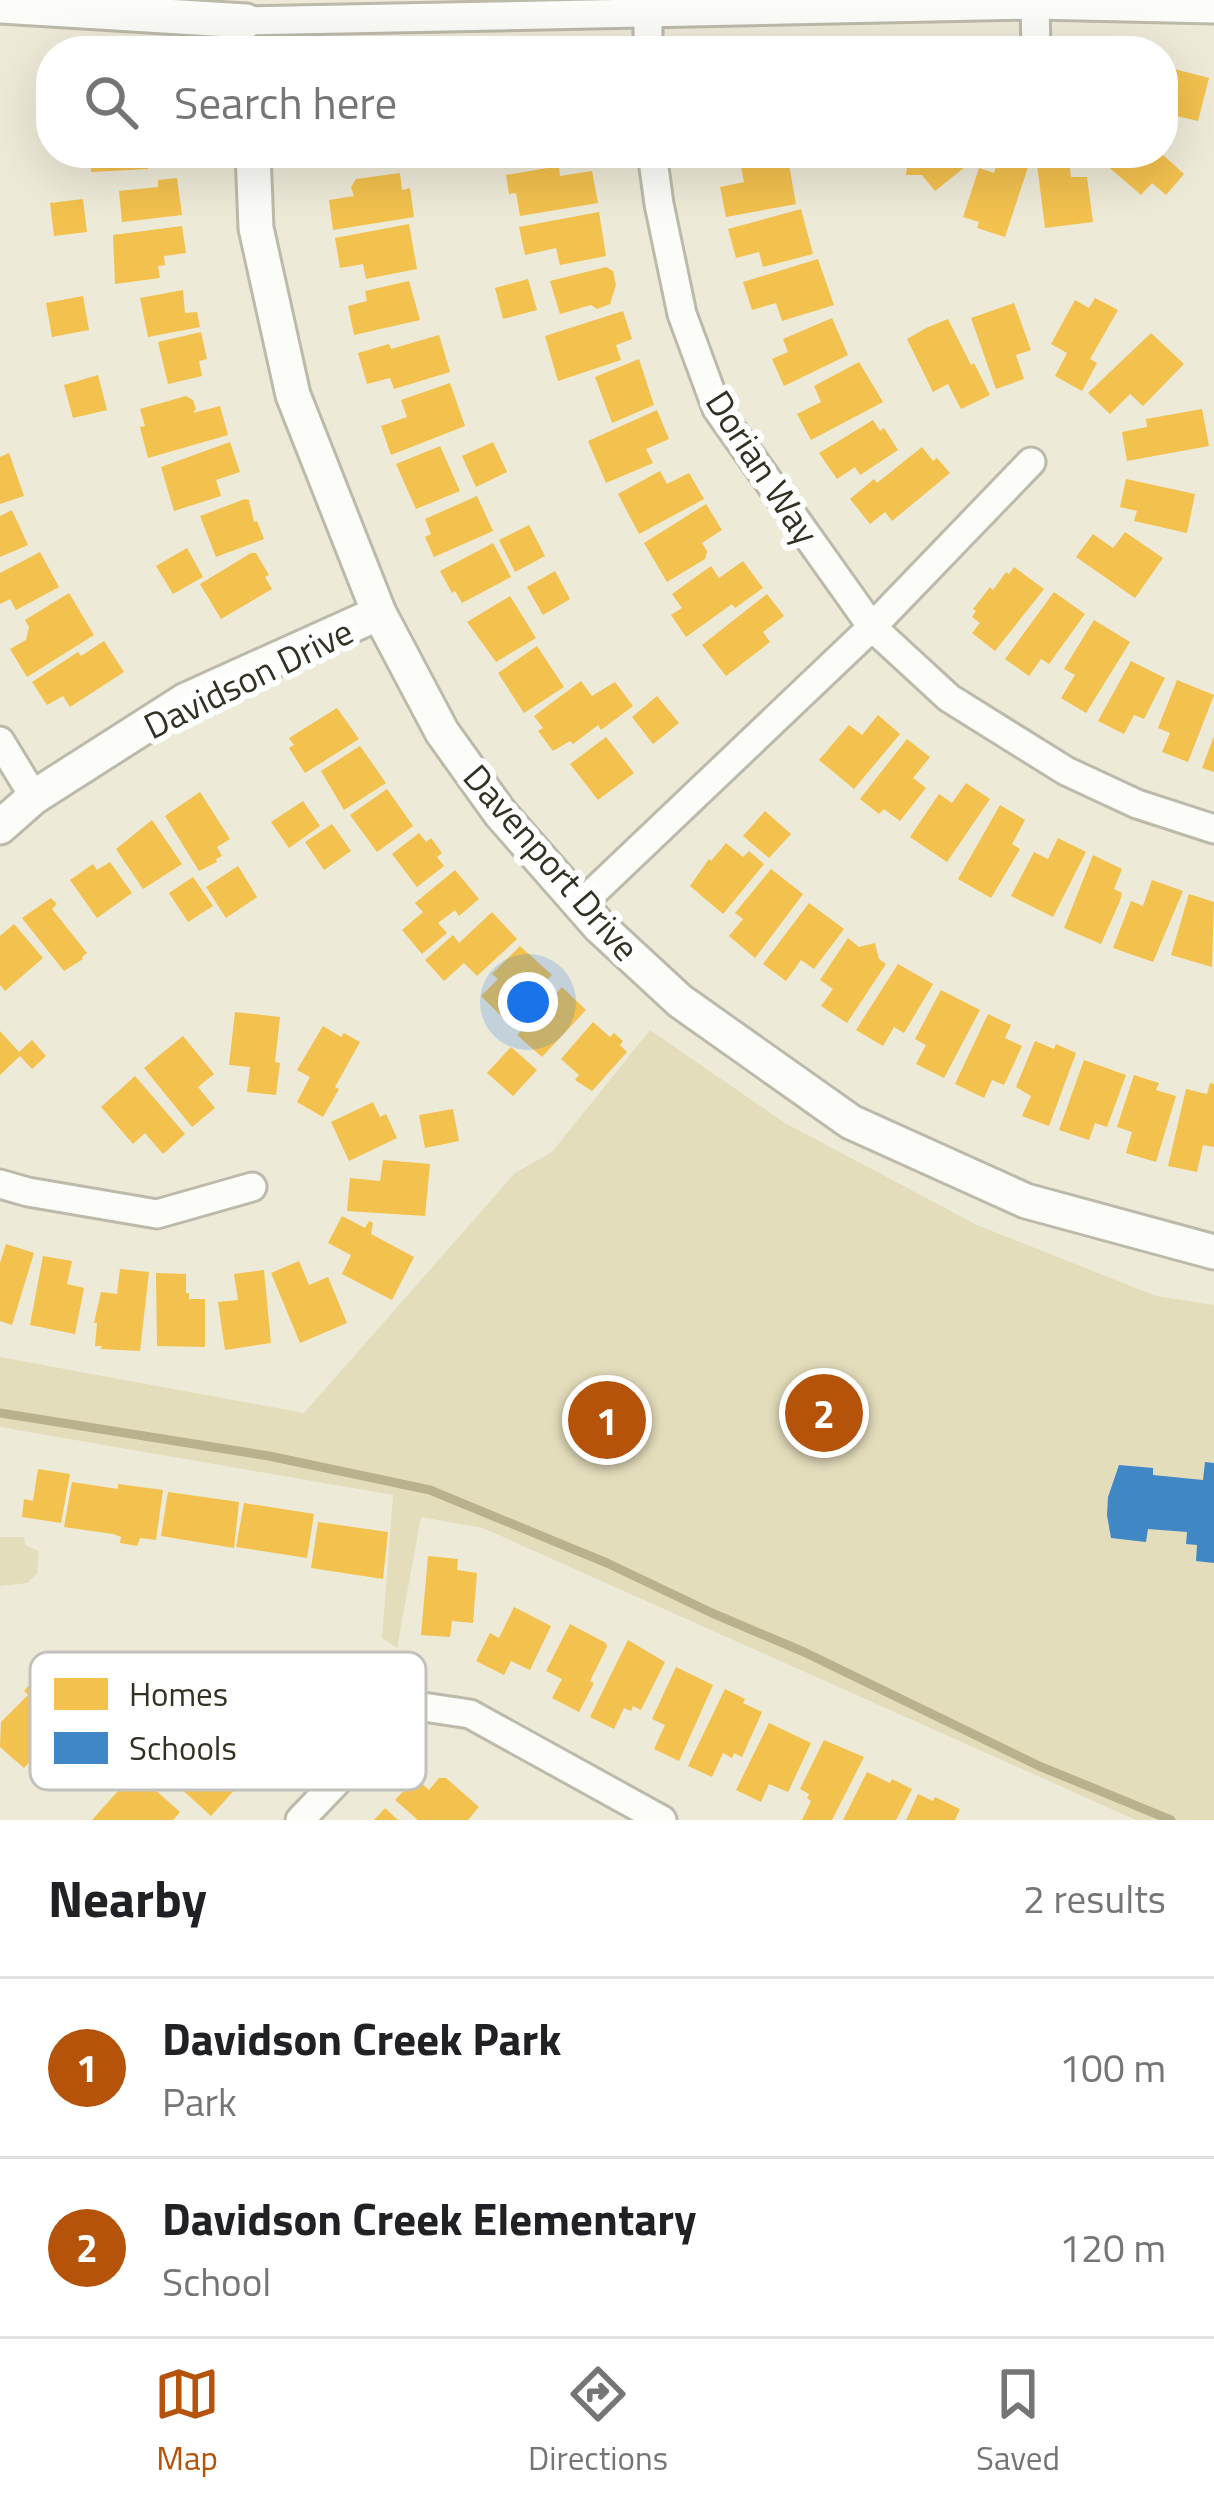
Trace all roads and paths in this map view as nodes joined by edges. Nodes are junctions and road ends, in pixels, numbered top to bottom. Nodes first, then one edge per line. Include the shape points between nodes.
1 (1034, 5) junction
2 (0, 6) edge
3 (1214, 9) edge
4 (648, 12) junction
5 (247, 24) edge
6 (648, 36) edge
7 (1035, 36) edge
8 (254, 168) edge
9 (654, 168) edge
10 (1030, 462) dead end
11 (380, 614) junction
12 (872, 627) junction
13 (0, 741) edge
14 (34, 797) junction
15 (0, 827) edge
16 (1214, 829) edge
17 (581, 904) junction
18 (0, 1184) edge
19 (252, 1187) dead end
20 (1214, 1252) edge
21 (426, 1707) edge
22 (329, 1790) edge
23 (300, 1820) edge
24 (662, 1820) edge

1 - 3 street
1 - 4 street
1 - 7 street
2 - 5 street
4 - 5 street
4 - 6 street
8 - 11 street, Davenport Drive via 256,228 293,394
9 - 12 street, Dorian Way via 682,314 718,409
10 - 12 street
11 - 14 street, Davidson Drive via 186,700
11 - 17 street, Davenport Drive via 442,732
12 - 16 street, Dorian Way via 949,698 1066,771
12 - 17 street
13 - 14 street
14 - 15 street, Davidson Drive
17 - 20 street, Davenport Drive via 680,1001 851,1122 1025,1201
18 - 19 street via 157,1214
21 - 24 street via 470,1714
22 - 23 street

